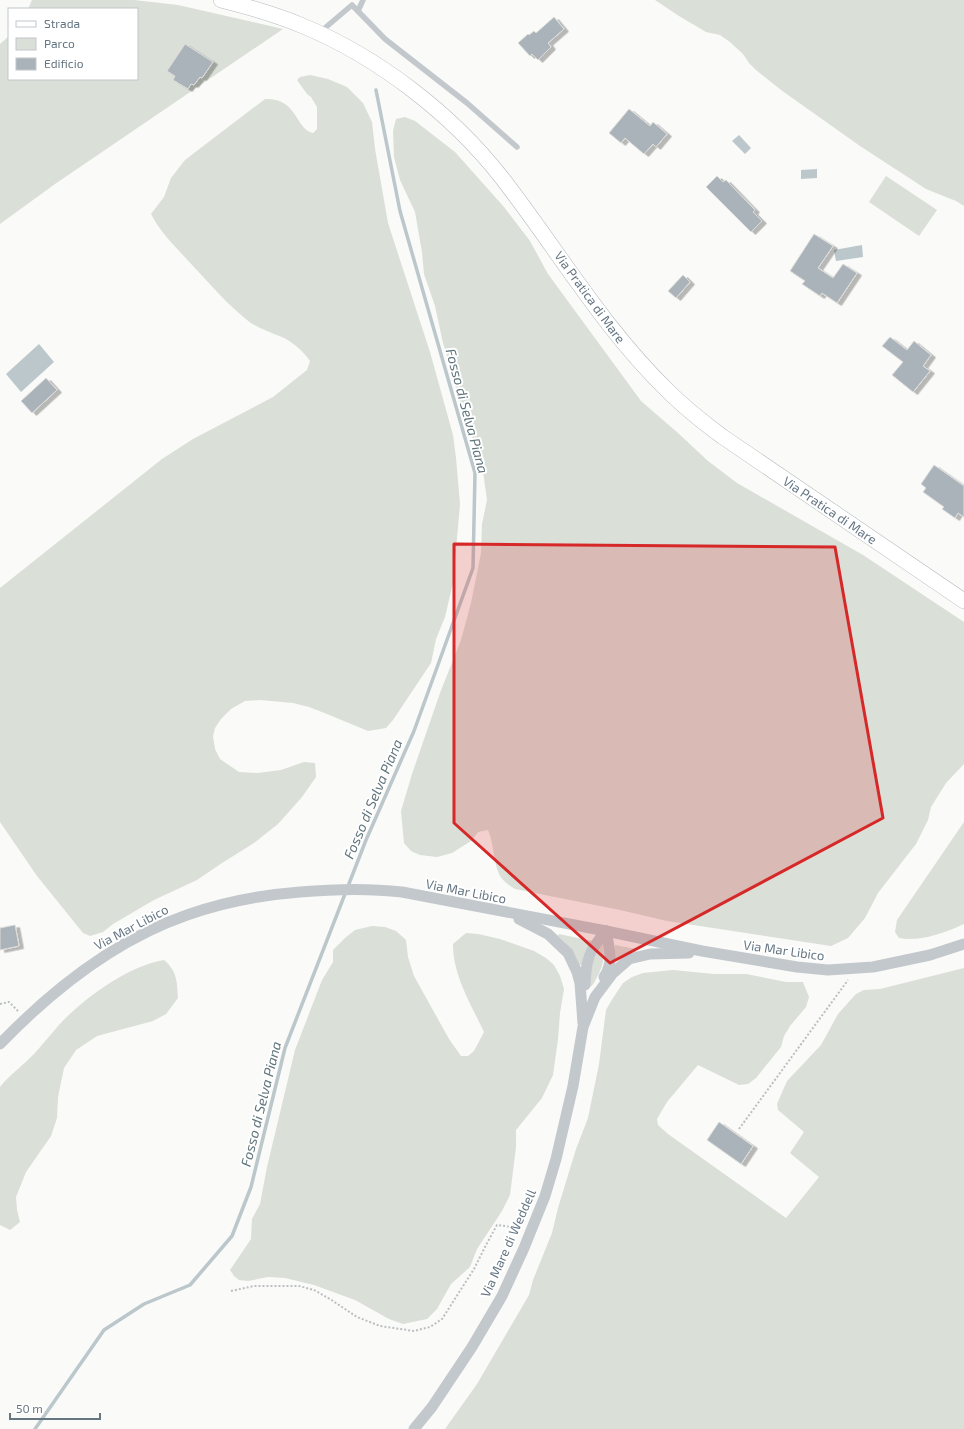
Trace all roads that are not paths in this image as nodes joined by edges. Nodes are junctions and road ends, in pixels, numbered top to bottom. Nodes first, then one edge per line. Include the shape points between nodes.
1 (222, 0) edge
2 (363, 0) edge
3 (358, 11) junction
4 (319, 33) junction
5 (517, 147) dead end
6 (964, 601) edge
7 (508, 913) junction
8 (606, 931) junction
9 (964, 944) edge
10 (702, 952) junction
11 (583, 1027) junction
12 (0, 1044) edge
13 (432, 1407) junction
14 (414, 1429) edge
15 (422, 1429) edge

1 - 4 street, Via Pratica di Mare via 270,14
2 - 3 lane
3 - 4 lane via 352,5
3 - 5 lane via 385,39 467,103
4 - 6 street, Via Pratica di Mare via 392,76 463,135 501,177 618,336 678,401 731,442
7 - 8 street, Via Mar Libico
7 - 11 street, Via Mare di Weddell via 548,934 568,952 580,983
7 - 12 street, Via Mar Libico via 422,896 367,890 281,894 202,910 166,923 93,963 25,1019
8 - 10 street, Via Mar Libico
8 - 11 street via 588,955 585,969
8 - 11 street via 610,964 608,972 598,985
9 - 10 street, Via Mar Libico via 873,967 828,970 797,968
10 - 11 street, Via Mare di Weddell via 650,954 629,959 613,973 599,991
11 - 13 street, Via Mare di Weddell via 565,1124 545,1196 510,1278 491,1315
13 - 14 street, Via Mare di Weddell
13 - 15 street, Via Mare di Weddell

